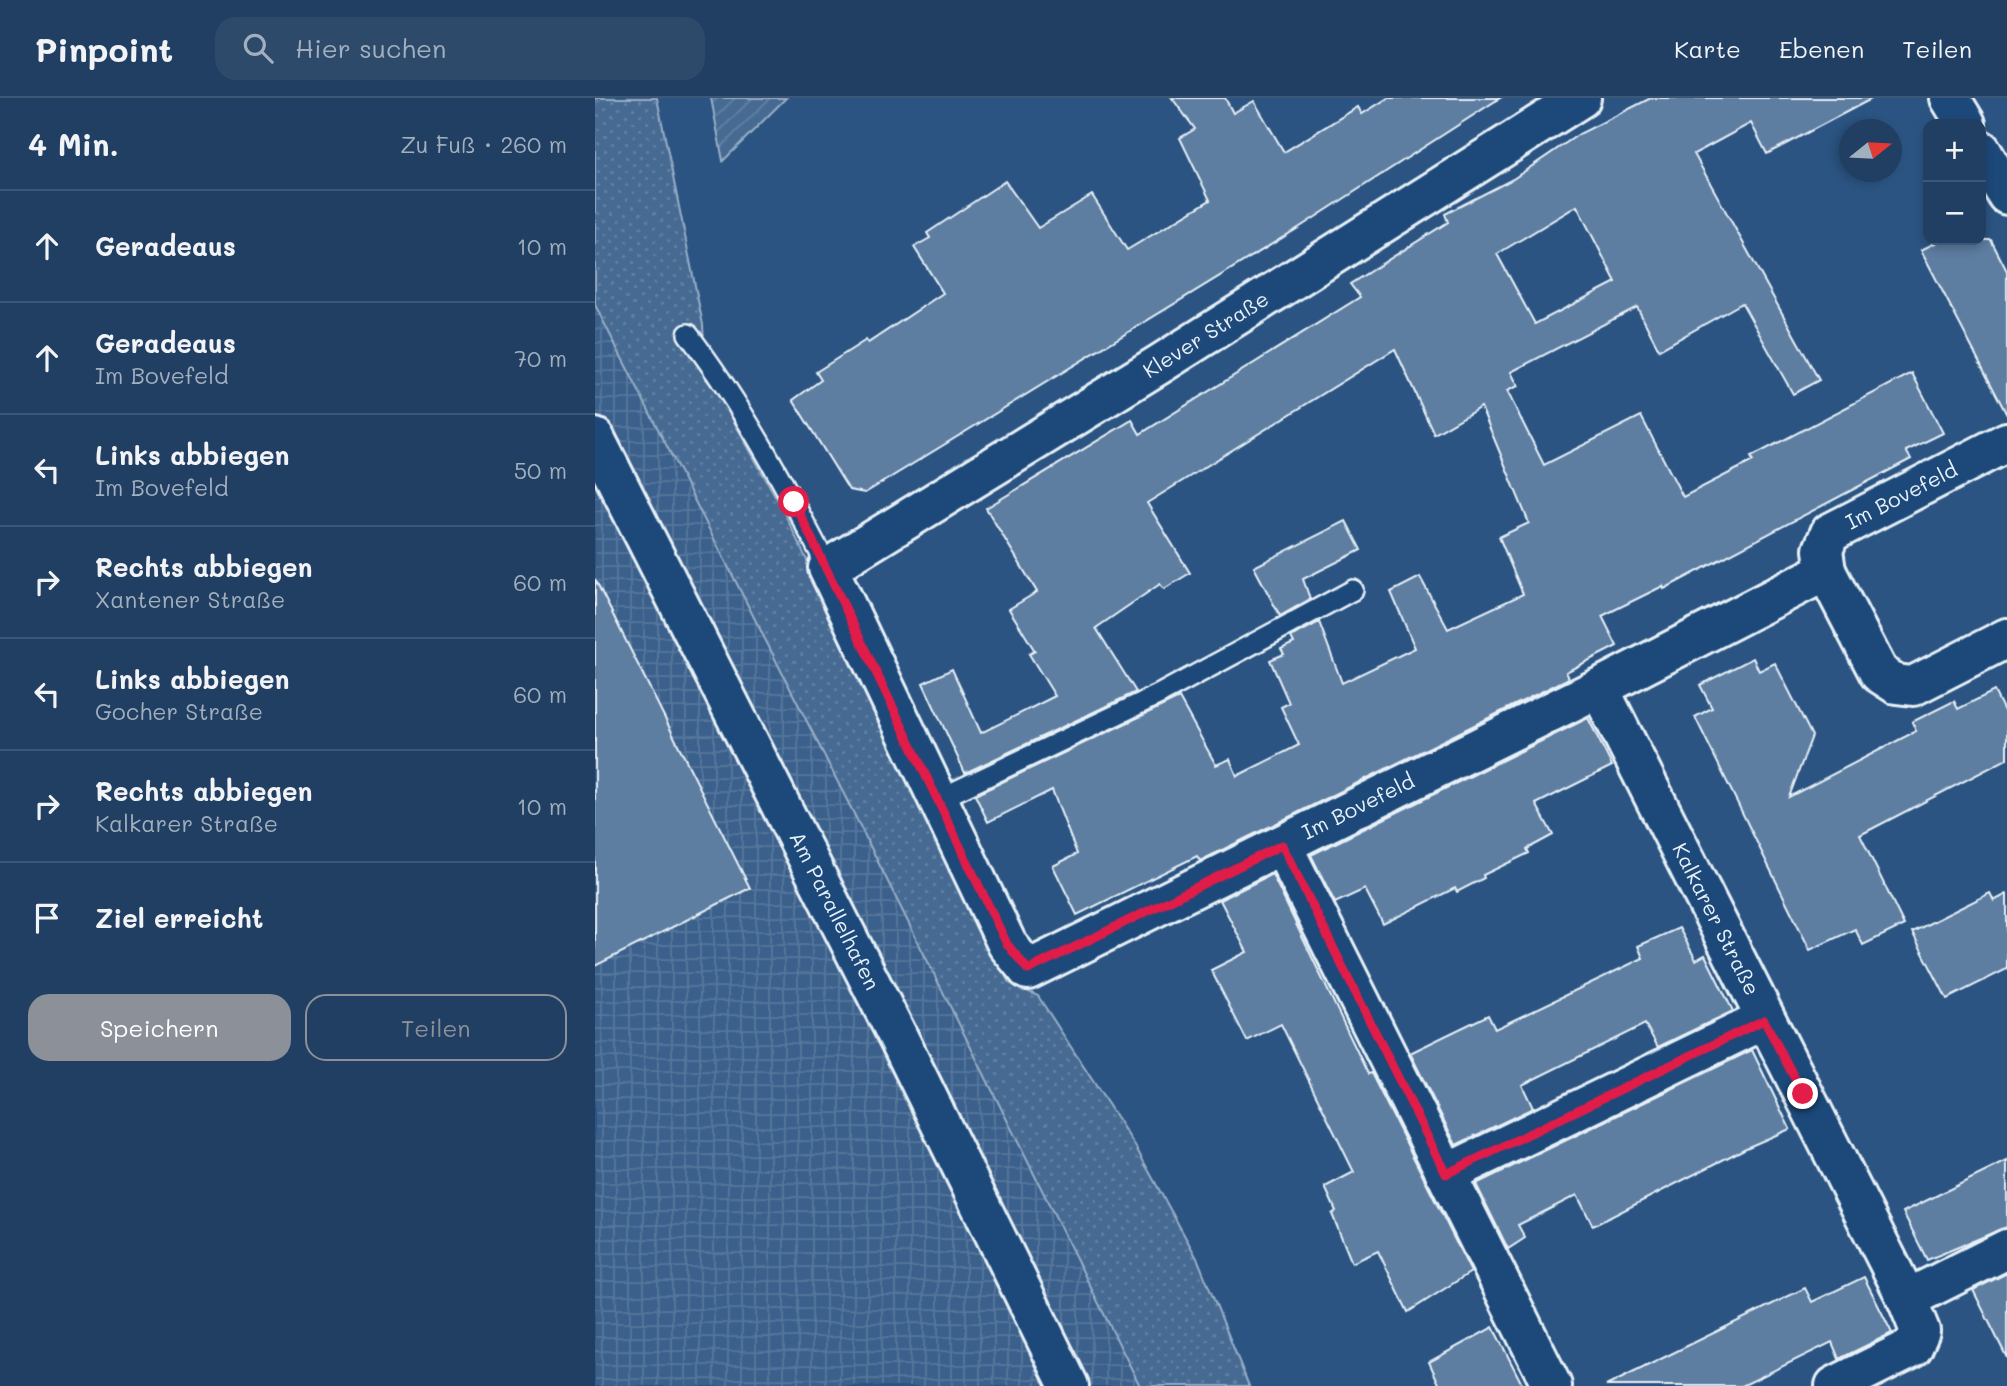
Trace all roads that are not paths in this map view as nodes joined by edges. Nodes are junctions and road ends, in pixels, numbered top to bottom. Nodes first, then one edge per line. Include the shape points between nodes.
1 (1581, 98) edge
2 (1950, 98) edge
3 (1963, 119) edge
4 (1986, 159) edge
5 (2007, 195) edge
6 (688, 334) dead end
7 (595, 438) edge
8 (2007, 442) edge
9 (828, 568) junction
10 (1826, 571) junction
11 (1353, 590) dead end
12 (2007, 638) edge
13 (1599, 688) junction
14 (937, 800) junction
15 (1282, 845) junction
16 (1764, 1020) junction
17 (1446, 1174) junction
18 (2007, 1250) edge
19 (1907, 1299) junction
20 (1069, 1386) edge
21 (1552, 1386) edge
22 (1835, 1386) edge

1 - 9 street, Klever Straße
2 - 3 street
4 - 5 street
6 - 9 lane via 720,376
7 - 20 street, Am Parallelhafen via 892,1024
8 - 10 street, Im Bovefeld via 1830,533 1823,550
9 - 14 street, Im Bovefeld
10 - 12 street via 1879,673 1896,684 1913,685
10 - 13 street, Im Bovefeld
11 - 14 lane via 1158,695
13 - 15 street, Im Bovefeld
13 - 16 street, Kalkarer Straße
14 - 15 street, Im Bovefeld via 1007,944 1028,970
15 - 17 street
16 - 17 street
16 - 19 street, Kalkarer Straße
17 - 21 street
18 - 19 street
19 - 22 street, Kalkarer Straße via 1920,1331 1913,1348

